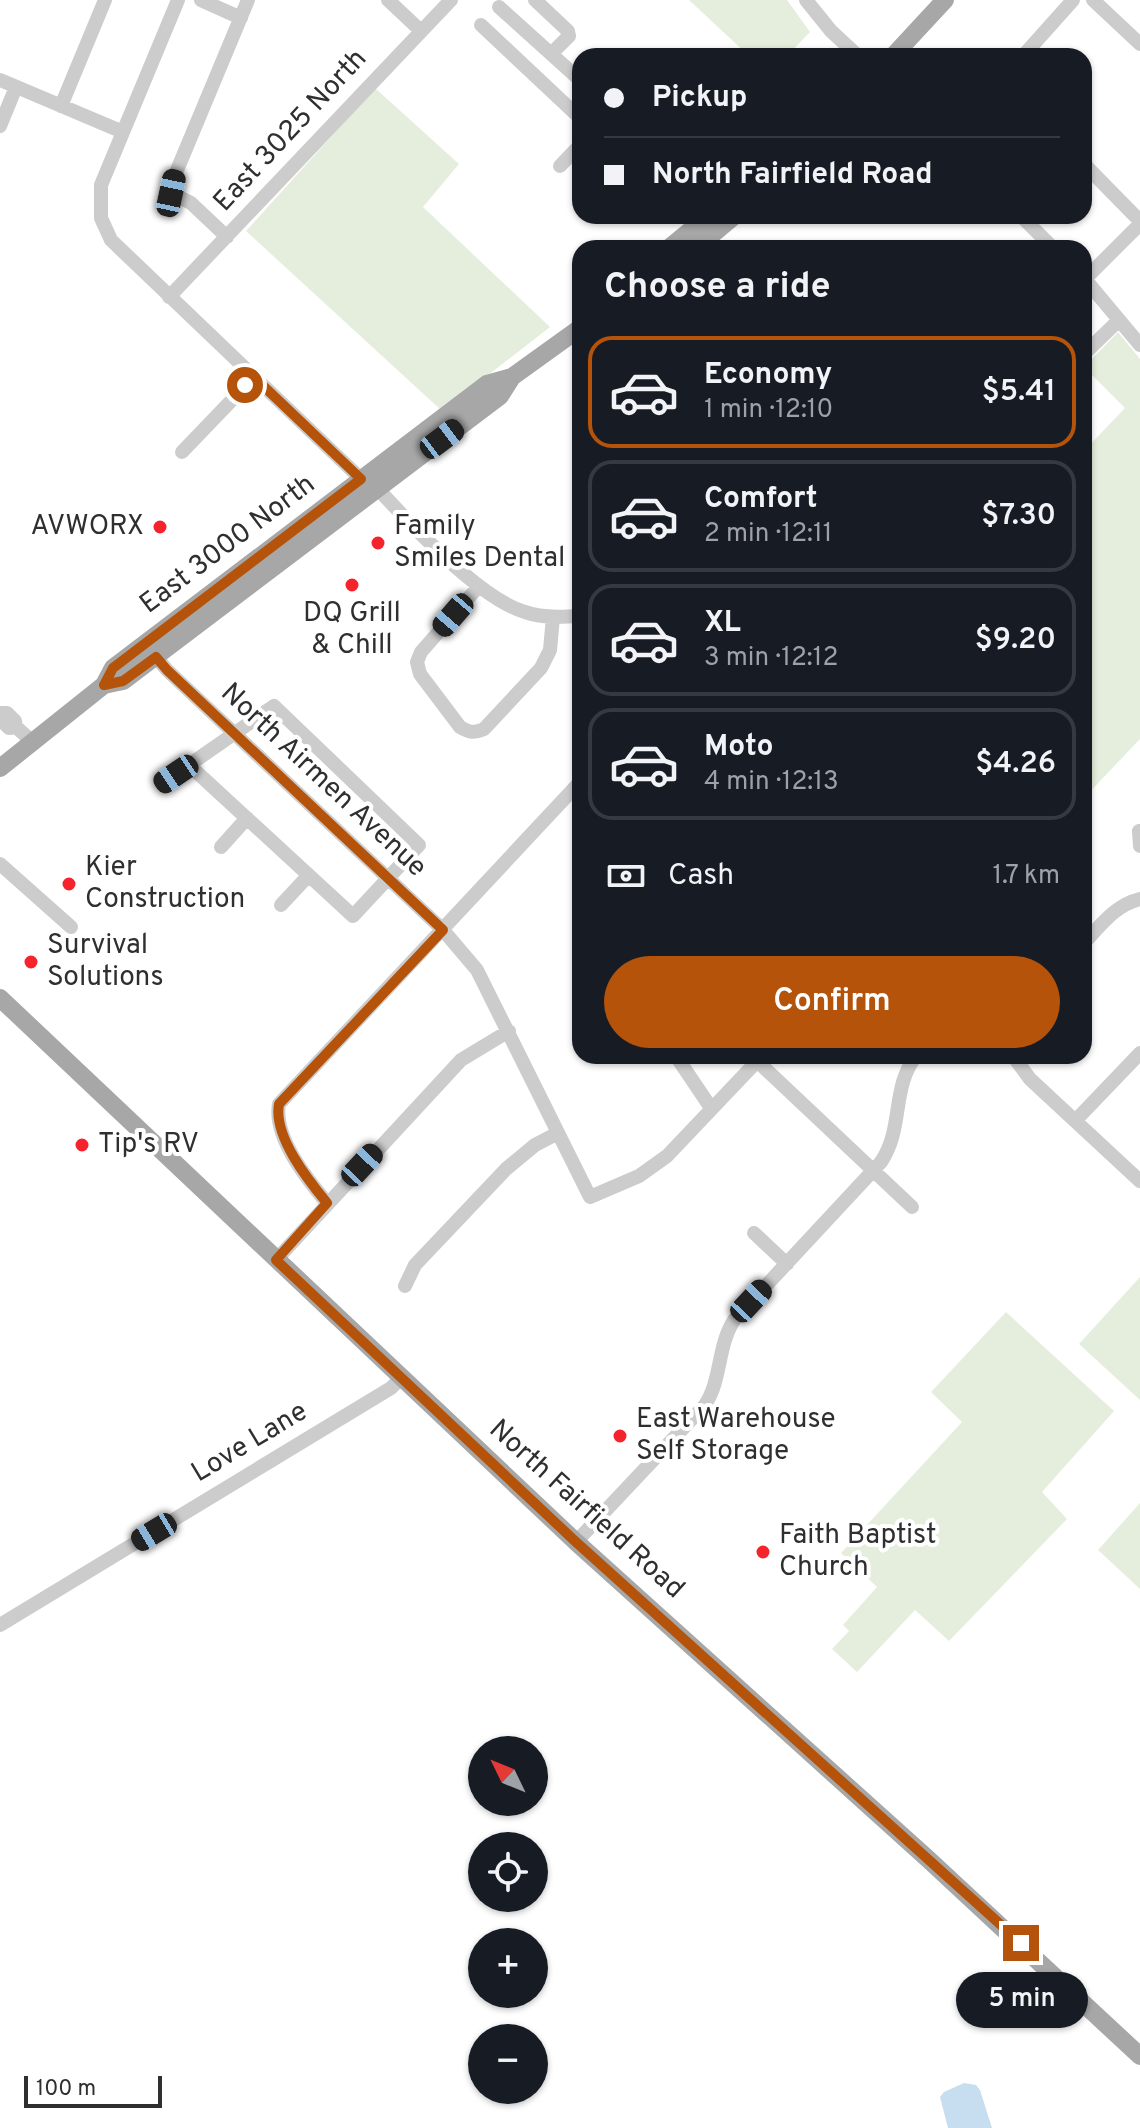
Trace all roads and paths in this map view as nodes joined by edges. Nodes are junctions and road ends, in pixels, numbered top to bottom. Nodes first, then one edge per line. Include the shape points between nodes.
1 (105, 0) edge
2 (178, 0) edge
3 (201, 0) edge
4 (248, 0) edge
5 (388, 0) edge
6 (451, 0) edge
7 (535, 0) edge
8 (806, 0) edge
9 (945, 0) edge
10 (1073, 0) edge
11 (1093, 0) edge
12 (499, 7) dead end
13 (241, 18) junction
14 (481, 25) dead end
15 (421, 31) junction
16 (1140, 44) edge
17 (849, 48) edge
18 (900, 48) edge
19 (1030, 48) edge
20 (551, 54) junction
21 (572, 73) edge
22 (0, 80) edge
23 (16, 87) junction
24 (61, 106) junction
25 (572, 110) edge
26 (0, 126) edge
27 (123, 132) junction
28 (572, 153) edge
29 (560, 166) dead end
30 (1092, 172) edge
31 (1140, 222) edge
32 (698, 224) edge
33 (724, 224) edge
34 (1029, 224) edge
35 (227, 237) junction
36 (679, 240) edge
37 (706, 240) edge
38 (1045, 240) edge
39 (1092, 271) edge
40 (1092, 288) edge
41 (169, 297) junction
42 (1119, 320) junction
43 (572, 334) edge
44 (1140, 345) edge
45 (1092, 346) edge
46 (254, 377) junction
47 (506, 379) junction
48 (182, 452) dead end
49 (361, 479) junction
50 (379, 490) junction
51 (478, 587) junction
52 (232, 599) junction
53 (572, 616) edge
54 (553, 617) junction
55 (156, 657) junction
56 (104, 685) junction
57 (0, 713) edge
58 (235, 734) junction
59 (34, 743) junction
60 (189, 765) junction
61 (0, 768) edge
62 (163, 783) dead end
63 (572, 791) edge
64 (247, 818) junction
65 (1139, 831) edge
66 (1140, 846) edge
67 (221, 847) dead end
68 (0, 864) edge
69 (308, 876) junction
70 (389, 877) junction
71 (1140, 899) edge
72 (281, 905) dead end
73 (71, 927) dead end
74 (443, 930) junction
75 (1092, 935) edge
76 (0, 998) edge
77 (509, 1031) junction
78 (1140, 1053) edge
79 (681, 1064) edge
80 (754, 1064) edge
81 (764, 1064) edge
82 (911, 1064) edge
83 (1019, 1064) edge
84 (711, 1108) junction
85 (1075, 1121) junction
86 (558, 1133) junction
87 (874, 1171) junction
88 (1140, 1181) edge
89 (327, 1203) junction
90 (912, 1207) dead end
91 (754, 1233) dead end
92 (276, 1260) junction
93 (787, 1264) junction
94 (405, 1286) dead end
95 (401, 1378) junction
96 (576, 1542) junction
97 (0, 1625) edge
98 (1140, 2056) edge

1 - 24 street
2 - 27 street
3 - 13 street
4 - 13 street
5 - 15 street
6 - 15 street, East 3025 North
7 - 20 street via 568,31
8 - 17 street
9 - 18 main road
10 - 19 street
11 - 16 street
12 - 20 street
13 - 35 street via 171,193 191,203
14 - 25 street
15 - 35 street, East 3025 North
20 - 21 street
22 - 23 street
23 - 24 street
23 - 26 street
24 - 27 street
27 - 41 street via 101,185 101,218 111,240
28 - 29 street
30 - 31 street
31 - 39 street
32 - 36 main road
33 - 37 main road
34 - 38 street
35 - 41 street, East 3025 North
40 - 42 street
41 - 46 street
42 - 44 street
42 - 45 street
43 - 47 main road, East 3000 North
46 - 48 street
46 - 49 street
47 - 49 main road, East 3000 North via 487,384
47 - 50 main road, East 3000 North via 500,396
49 - 52 main road via 356,494 252,575
49 - 56 main road, East 3000 North via 113,668
50 - 51 street
50 - 52 main road, East 3000 North
51 - 54 street via 513,608
51 - 54 street via 417,662 420,674 460,727 475,733 541,668 550,650
52 - 55 main road, East 3000 North
53 - 54 street
55 - 56 main road, East 3000 North via 123,681
55 - 58 street, North Airmen Avenue
56 - 59 main road, East 3000 North
57 - 59 street via 7,713
58 - 60 street
58 - 70 street, North Airmen Avenue
58 - 70 street via 274,706 419,845
59 - 61 main road, East 3000 North
60 - 62 street
60 - 64 street
63 - 74 street
64 - 67 street
64 - 69 street
65 - 66 street
68 - 73 street
69 - 70 street via 353,916
69 - 72 street
70 - 74 street, North Airmen Avenue
71 - 75 street via 1127,902
74 - 77 street, North Airmen Avenue via 477,970
74 - 89 street via 279,1104 295,1162
76 - 92 main road, North Fairfield Road
77 - 86 street, North Airmen Avenue
77 - 89 street via 461,1060
78 - 85 street
79 - 84 street
80 - 84 street
81 - 87 street
82 - 87 street via 899,1093 892,1143
83 - 85 street
84 - 86 street, North Airmen Avenue via 649,1170 590,1197
85 - 88 street
86 - 94 street via 512,1163 415,1265
87 - 90 street
87 - 93 street
89 - 92 street
91 - 93 street
92 - 95 main road, North Fairfield Road
93 - 96 street via 727,1331 715,1390 705,1405
95 - 96 main road, North Fairfield Road
95 - 97 street, Love Lane
96 - 98 main road, North Fairfield Road

